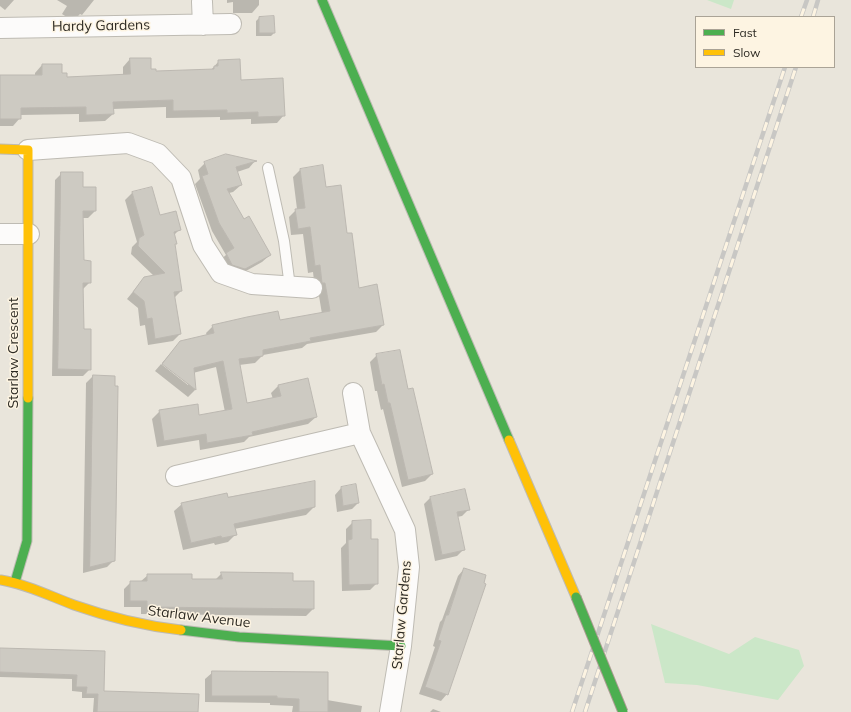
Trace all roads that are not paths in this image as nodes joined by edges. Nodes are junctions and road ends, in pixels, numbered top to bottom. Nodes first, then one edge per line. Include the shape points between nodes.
1 (322, 0) edge
2 (202, 2) dead end
3 (231, 24) dead end
4 (202, 25) junction
5 (0, 28) edge
6 (0, 149) edge
7 (28, 150) junction
8 (268, 168) dead end
9 (0, 234) edge
10 (29, 234) junction
11 (290, 287) junction
12 (312, 288) dead end
13 (353, 393) dead end
14 (360, 433) junction
15 (176, 476) dead end
16 (0, 580) edge
17 (15, 582) junction
18 (401, 646) junction
19 (390, 712) edge
20 (623, 712) edge

1 - 20 street, bridge
2 - 4 street
3 - 4 street, Hardy Gardens
4 - 5 street, Hardy Gardens
6 - 7 street
7 - 10 street, Starlaw Crescent
7 - 11 street via 128,143 158,154 181,178 203,245 221,273 252,284
8 - 11 lane via 284,241
9 - 10 street
10 - 17 street, Starlaw Crescent via 27,541
11 - 12 street
13 - 14 street, Starlaw Gardens
14 - 15 street
14 - 18 street, Starlaw Gardens via 405,530 409,567
16 - 17 street, Starlaw Avenue
17 - 18 street, Starlaw Avenue via 75,605 152,628 239,637
18 - 19 street, Starlaw Gardens

